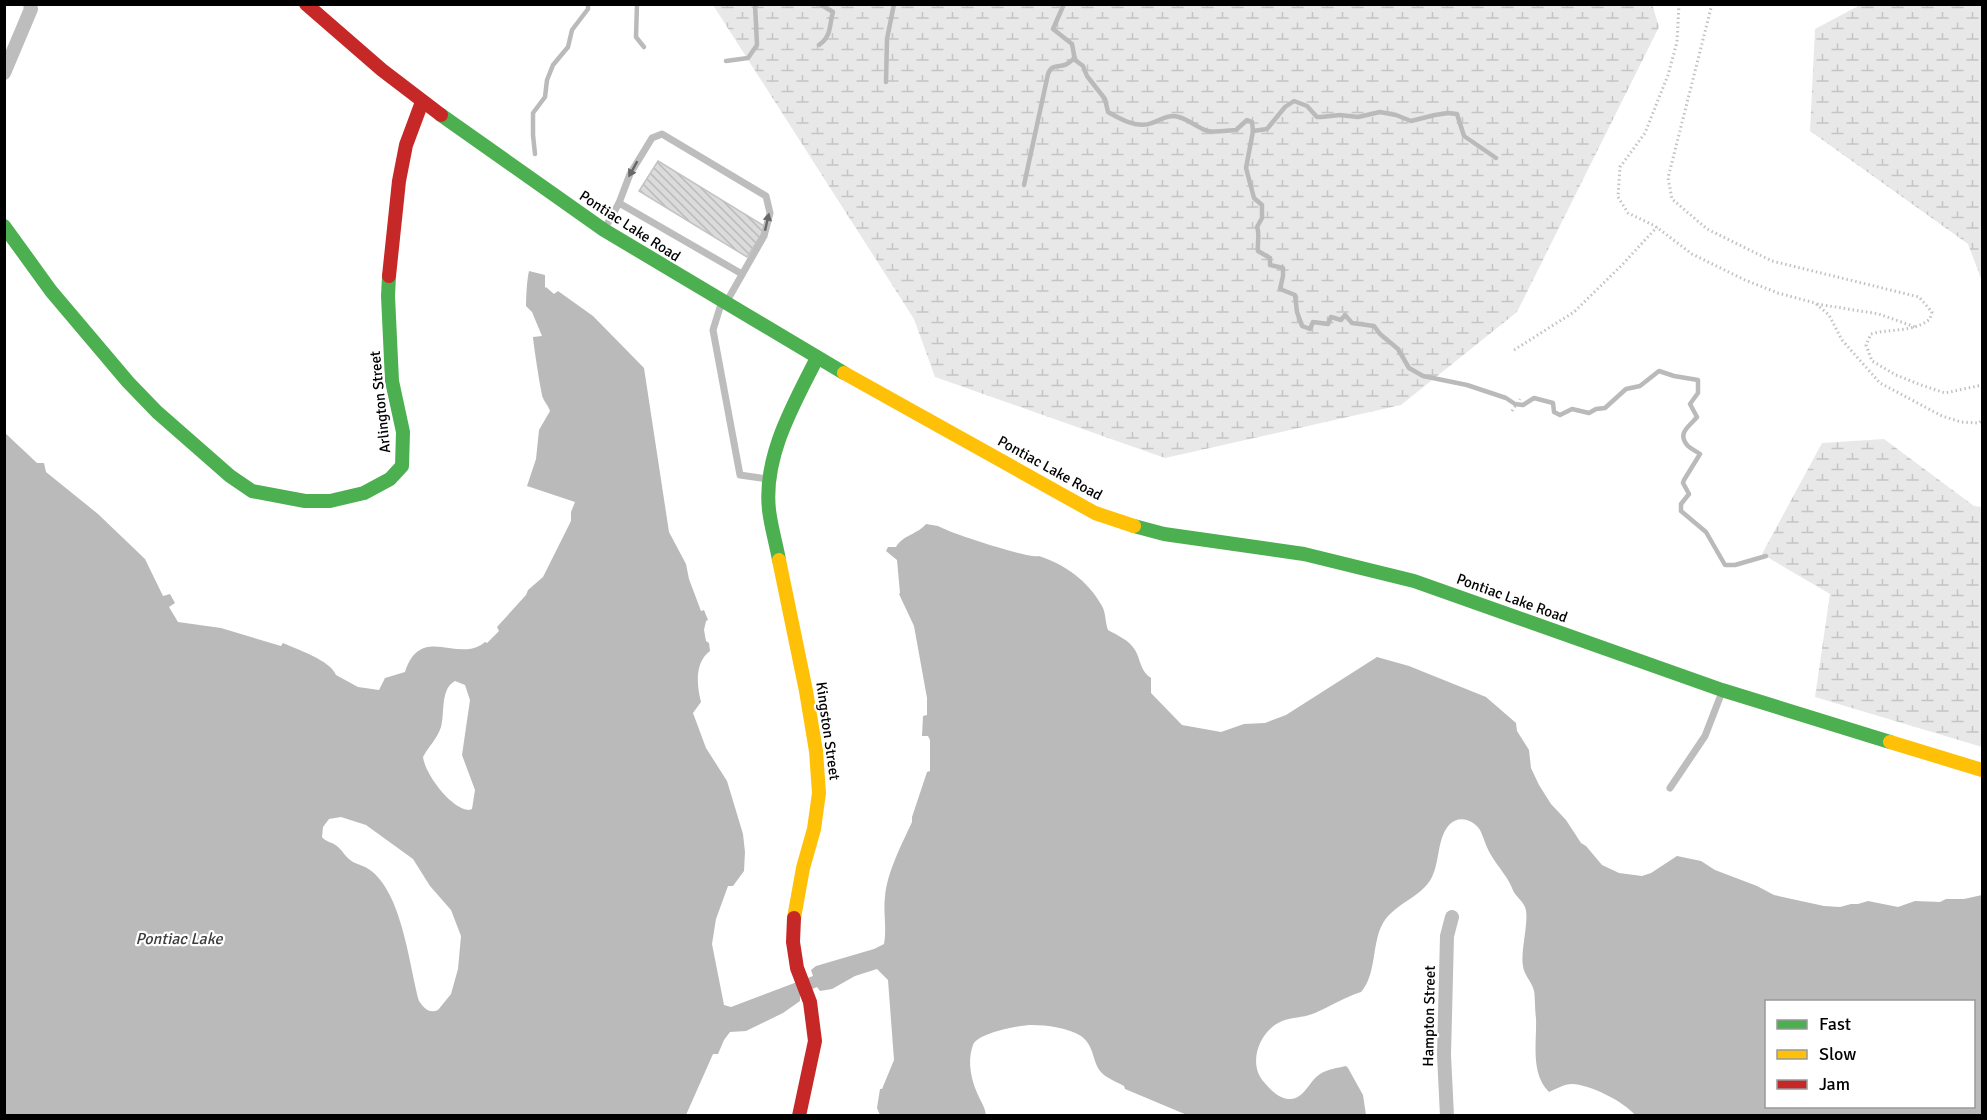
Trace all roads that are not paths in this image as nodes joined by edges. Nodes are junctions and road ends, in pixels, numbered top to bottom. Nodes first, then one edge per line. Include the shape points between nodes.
1 (30, 4) edge
2 (306, 4) edge
3 (4, 73) edge
4 (422, 102) junction
5 (619, 203) junction
6 (4, 226) edge
7 (604, 230) junction
8 (742, 274) junction
9 (723, 303) junction
10 (817, 358) junction
11 (769, 479) junction
12 (1722, 690) junction
13 (1983, 770) edge
14 (1670, 788) dead end
15 (1452, 917) dead end
16 (799, 1116) edge
17 (1448, 1116) edge

1 - 3 street
2 - 4 street, Pontiac Lake Road
4 - 6 street, Arlington Street via 406,145 399,181 389,284 392,381 403,432 402,466 390,479 364,493 330,501 305,501 252,491 230,476 128,382 51,291
4 - 7 street, Pontiac Lake Road
5 - 7 lane
5 - 8 lane
8 -> 5 lane via 764,236 770,213 766,196 662,134 652,138 630,174
7 - 9 street, Pontiac Lake Road
8 - 9 lane
9 - 10 street, Pontiac Lake Road
9 - 11 lane via 713,330 740,475
10 - 11 street, Kingston Street via 782,430
10 - 12 street, Pontiac Lake Road via 1095,513 1164,534 1304,554 1414,580
11 - 16 street, Kingston Street via 769,509 806,691 819,793 794,918 797,968 810,1002 815,1041
12 - 13 street, Pontiac Lake Road
12 - 14 lane via 1705,736
15 - 17 street, Hampton Street via 1447,936 1444,1055

